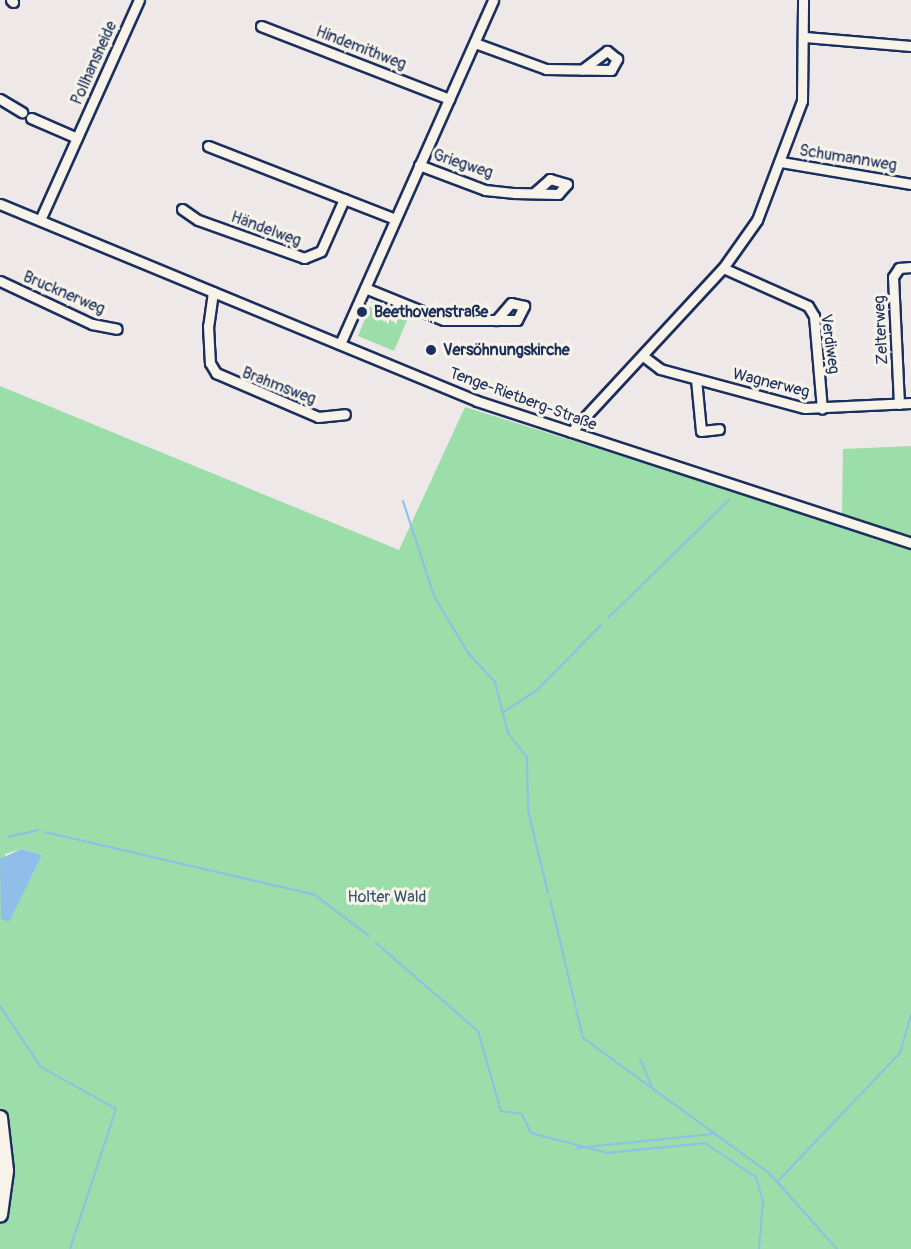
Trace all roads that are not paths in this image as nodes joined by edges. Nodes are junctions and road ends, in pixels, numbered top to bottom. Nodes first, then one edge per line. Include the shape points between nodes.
1 (139, 0) edge
2 (493, 0) edge
3 (803, 0) edge
4 (261, 26) dead end
5 (805, 37) junction
6 (475, 43) junction
7 (911, 46) edge
8 (582, 70) dead end
9 (0, 99) edge
10 (449, 99) junction
11 (22, 112) dead end
12 (31, 118) dead end
13 (77, 138) junction
14 (208, 146) dead end
15 (781, 162) junction
16 (419, 165) junction
17 (911, 183) edge
18 (534, 193) dead end
19 (344, 199) junction
20 (0, 204) edge
21 (182, 208) dead end
22 (395, 219) junction
23 (40, 220) junction
24 (911, 267) edge
25 (723, 268) junction
26 (0, 281) edge
27 (365, 288) junction
28 (213, 292) junction
29 (496, 320) dead end
30 (117, 329) dead end
31 (340, 344) junction
32 (643, 356) junction
33 (696, 379) junction
34 (911, 403) edge
35 (899, 404) junction
36 (822, 409) junction
37 (345, 414) dead end
38 (719, 429) dead end
39 (572, 432) junction
40 (911, 543) edge
41 (0, 1118) edge
42 (0, 1215) edge

1 - 13 street, Pollhansheide
2 - 6 street
3 - 5 street
4 - 10 street, Hindemithweg
5 - 7 street
5 - 15 street via 802,101
6 - 8 street via 546,69
6 - 10 street
9 - 11 street
10 - 16 street
12 - 13 street
13 - 23 street, Pollhansheide
14 - 19 street
15 - 17 street, Schumannweg
15 - 25 street via 757,220
16 - 18 street, Griegweg via 485,190
16 - 22 street
19 - 21 street, Händelweg via 321,251 304,258 198,220
19 - 22 street
20 - 23 street, Tenge-Rietberg-Straße
22 - 27 street
23 - 28 street, Tenge-Rietberg-Straße
24 - 35 street, Zelterweg via 899,268 893,277
25 - 32 street
25 - 36 street, Verdiweg via 808,306 814,316
26 - 30 street, Brucknerweg via 92,324
27 - 29 street via 444,320
27 - 31 street
28 - 31 street, Tenge-Rietberg-Straße
28 - 37 street, Brahmsweg via 208,326 210,363 216,373 318,417
31 - 39 street, Tenge-Rietberg-Straße
32 - 33 street, Wagnerweg via 660,369
32 - 39 street
33 - 36 street, Wagnerweg
33 - 38 street via 701,431
34 - 35 street, Wagnerweg
35 - 36 street, Wagnerweg
39 - 40 street, Tenge-Rietberg-Straße
41 - 42 street via 6,1171

